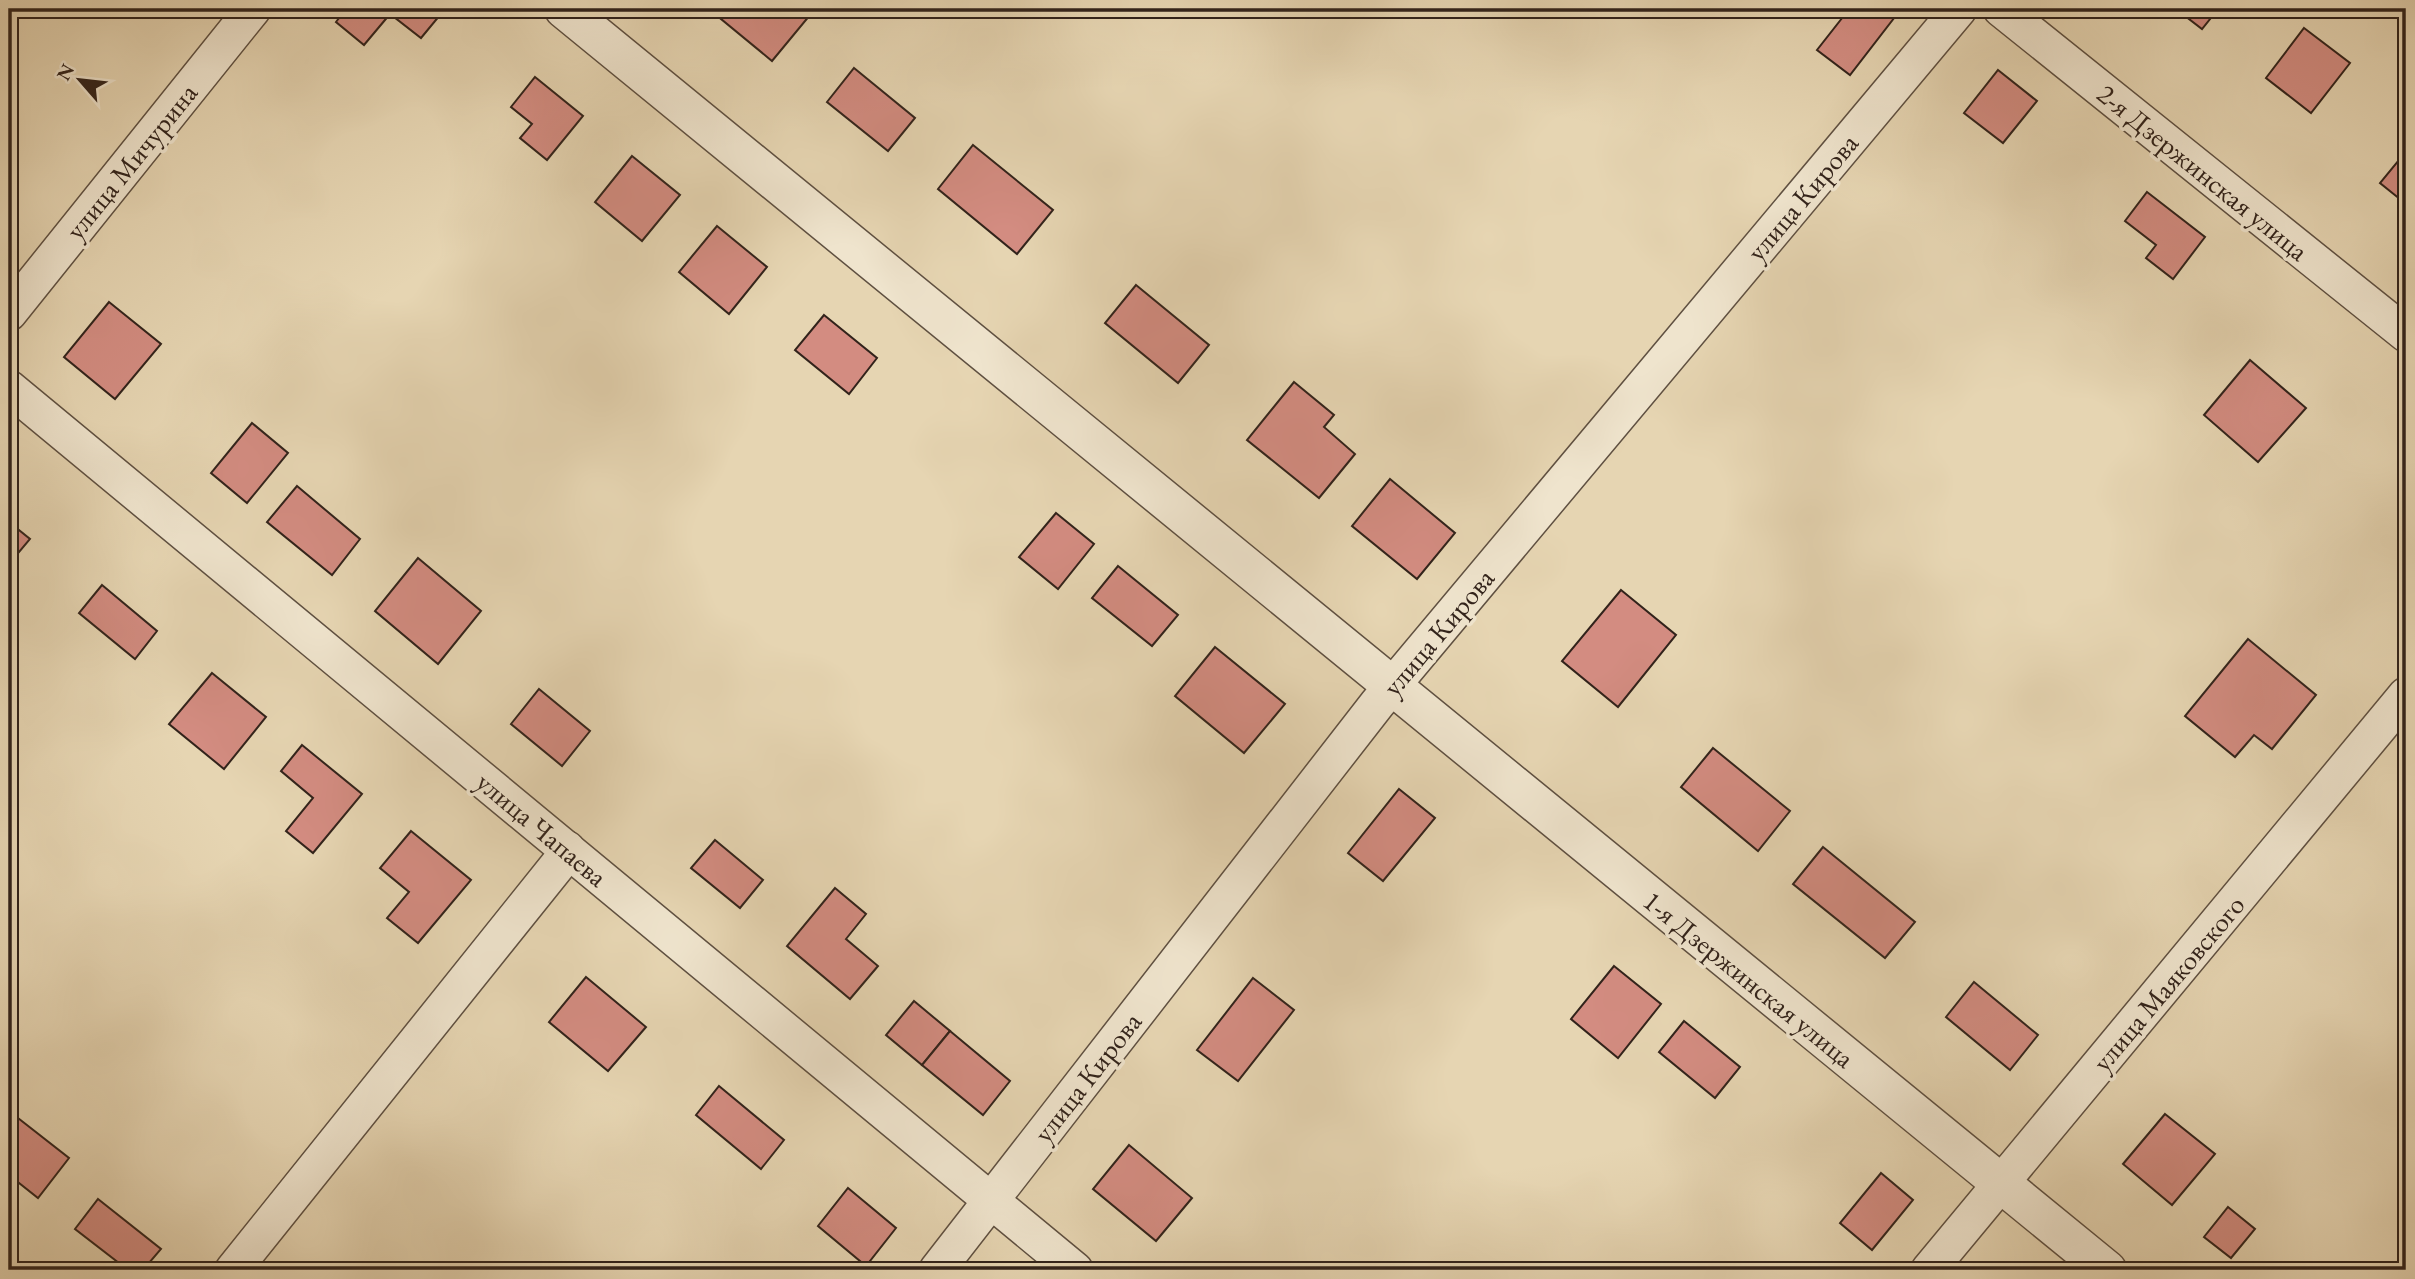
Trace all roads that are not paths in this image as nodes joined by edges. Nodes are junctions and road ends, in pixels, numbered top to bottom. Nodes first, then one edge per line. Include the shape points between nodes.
1 (253, 9) edge
2 (564, 9) edge
3 (1959, 9) edge
4 (2001, 9) edge
5 (9, 313) edge
6 (2406, 334) edge
7 (9, 388) edge
8 (1392, 687) junction
9 (2406, 695) edge
10 (567, 849) junction
11 (2001, 1184) junction
12 (991, 1200) junction
13 (233, 1270) edge
14 (937, 1270) edge
15 (1075, 1270) edge
16 (1929, 1270) edge
17 (2107, 1270) edge

1 - 5 street, улица Мичурина
2 - 8 street, 1-я Дзержинская улица
3 - 8 street, улица Кирова
4 - 6 street, 2-я Дзержинская улица
7 - 10 street, улица Чапаева
8 - 11 street, 1-я Дзержинская улица
8 - 12 street, улица Кирова
9 - 11 street, улица Маяковского
10 - 12 street, улица Чапаева
10 - 13 street
11 - 16 street, улица Маяковского
11 - 17 street, 1-я Дзержинская улица
12 - 14 street, улица Кирова
12 - 15 street, улица Чапаева

